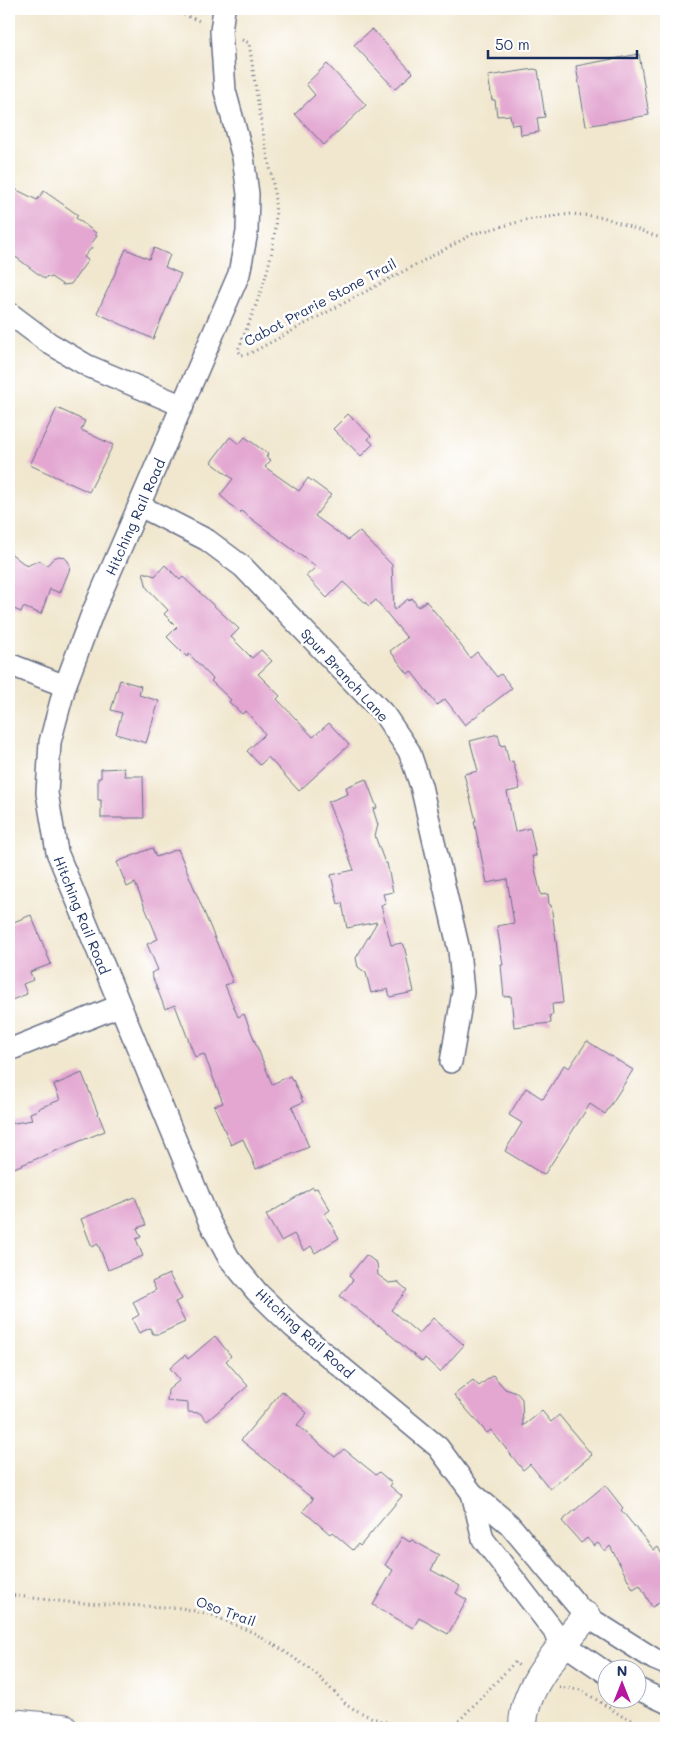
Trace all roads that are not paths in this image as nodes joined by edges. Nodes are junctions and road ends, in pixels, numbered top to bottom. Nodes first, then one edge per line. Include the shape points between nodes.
1 (224, 9) edge
2 (9, 313) edge
3 (183, 406) junction
4 (140, 506) junction
5 (9, 664) edge
6 (65, 686) junction
7 (119, 1006) junction
8 (9, 1050) edge
9 (451, 1062) dead end
10 (472, 1493) junction
11 (586, 1616) junction
12 (564, 1644) junction
13 (666, 1664) edge
14 (598, 1667) edge
15 (648, 1694) edge
16 (666, 1702) edge
17 (9, 1723) edge
18 (63, 1728) edge
19 (523, 1728) edge

1 - 3 street, Hitching Rail Road via 221,31 225,91 243,157 248,194 248,232 239,274
2 - 3 street via 49,343 88,366
3 - 4 street, Hitching Rail Road
4 - 6 street, Hitching Rail Road via 92,614
4 - 9 street, Spur Branch Lane via 207,540 243,567 384,714 409,751 421,786 459,950 462,992
5 - 6 street
6 - 7 street, Hitching Rail Road via 50,742 47,794 57,852
7 - 8 street
7 - 10 street, Hitching Rail Road via 209,1221 229,1258 257,1292 293,1326 438,1447
10 - 11 street, Hitching Rail Road via 509,1524
10 - 12 street, Hitching Rail Road via 484,1539
11 - 12 main road
11 - 13 street, Hitching Rail Road
12 - 14 street, Hitching Rail Road
12 - 19 main road via 537,1679 528,1697
15 - 16 street
17 - 18 main road

